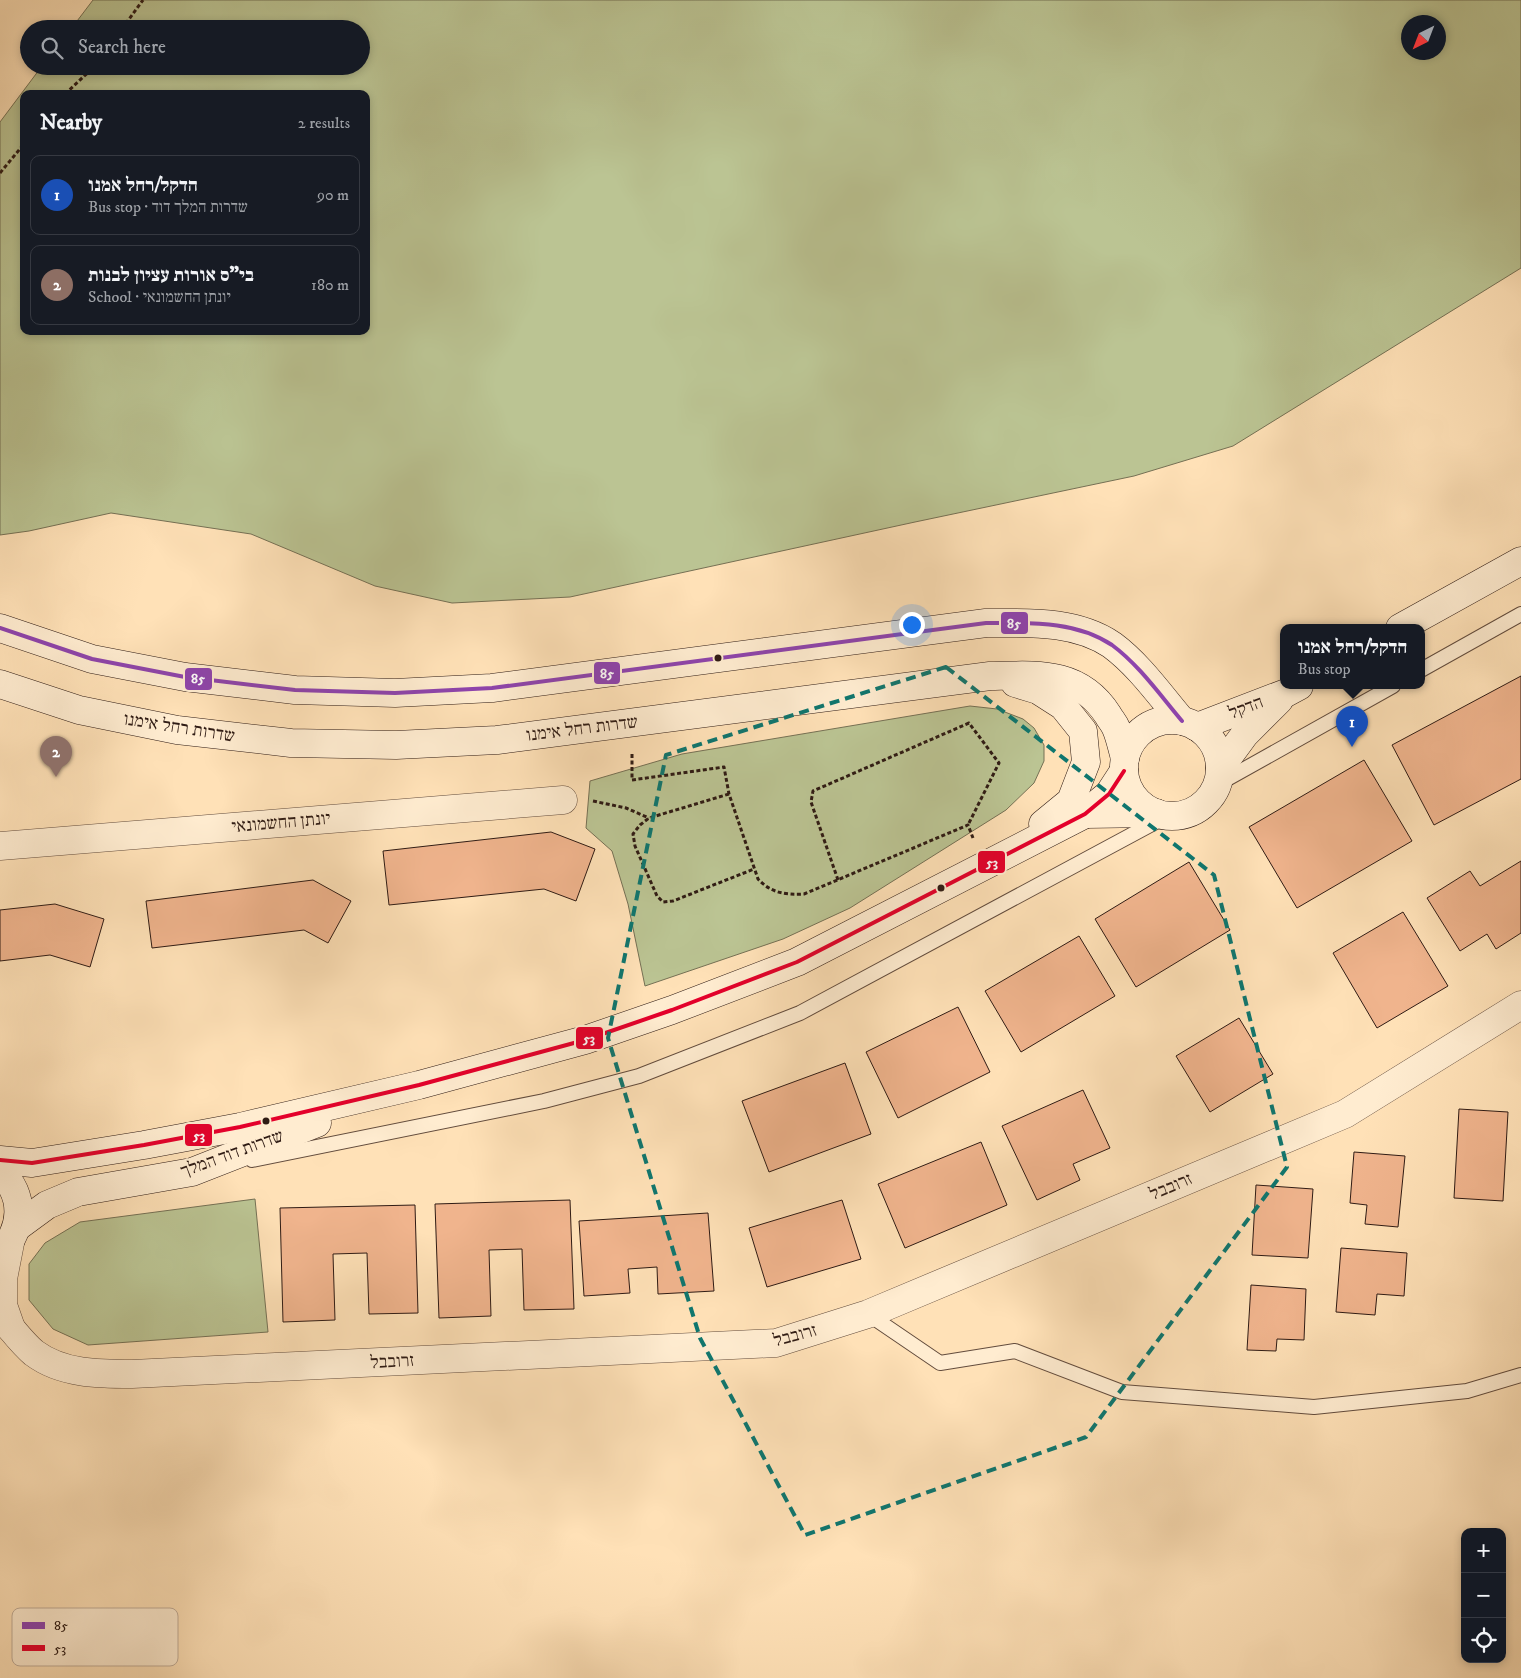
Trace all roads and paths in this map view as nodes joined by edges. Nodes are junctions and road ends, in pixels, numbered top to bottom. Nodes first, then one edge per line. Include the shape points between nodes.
1 (143, 0) edge
2 (129, 20) edge
3 (85, 75) edge
4 (69, 90) edge
5 (20, 149) edge
6 (0, 173) edge
7 (1521, 561) edge
8 (1521, 614) edge
9 (1407, 624) edge
10 (0, 628) edge
11 (1425, 668) edge
12 (990, 676) junction
13 (0, 684) edge
14 (1292, 689) edge
15 (1387, 689) edge
16 (632, 723) junction
17 (1190, 724) junction
18 (1124, 764) junction
19 (1219, 776) junction
20 (730, 794) junction
21 (563, 800) joint
22 (1086, 814) junction
23 (1162, 815) junction
24 (649, 818) junction
25 (968, 825) junction
26 (0, 846) edge
27 (996, 860) junction
28 (754, 869) junction
29 (838, 880) junction
30 (1521, 1005) edge
31 (419, 1085) junction
32 (0, 1160) edge
33 (0, 1171) edge
34 (192, 1172) junction
35 (9, 1242) edge
36 (868, 1314) junction
37 (6, 1322) edge
38 (1521, 1375) edge

1 - 2 path
3 - 4 path
5 - 6 path
7 - 9 street
8 - 11 lane
10 - 17 street via 92,659 185,677 295,690 395,693 492,688 986,623 1039,622 1081,630 1111,645
12 - 16 street, שדרות רחל אימנו
12 - 18 street, שדרות רחל אימנו via 1036,675 1067,680 1079,686 1099,702 1116,728
12 - 27 street via 1038,690 1063,706 1083,731 1086,762 1071,801
13 - 16 street, שדרות רחל אימנו via 79,710 177,730 291,744 396,746 497,740
14 - 17 street, הדקל
14 - 19 street, הדקל via 1245,734
15 - 19 lane
16 - 20 path via 632,780 724,767
17 - 18 street via 1167,720 1152,724 1130,744
17 - 19 street via 1210,738 1218,752
18 - 22 street, שדרות דוד המלך via 1109,794
18 - 23 street via 1127,785 1134,797 1144,807
19 - 23 street via 1210,798 1198,809 1183,815
20 - 24 path
20 - 28 path
21 - 24 path via 616,805
21 - 26 street, יונתן החשמונאי
22 - 23 street, שדרות דוד המלך
22 - 27 street, שדרות דוד המלך
23 - 34 lane via 800,1013 639,1076 544,1101
24 - 28 path via 633,834 635,846 657,896 664,902
25 - 27 path
25 - 29 path
25 - 29 path via 999,763 969,723 813,791 811,802
27 - 31 street, שדרות דוד המלך via 798,962 585,1040
28 - 29 path via 764,886 779,893 804,894
30 - 36 street, זרובבל via 1345,1114
31 - 32 street, שדרות דוד המלך via 240,1127 144,1145 32,1163
31 - 34 street, שדרות דוד המלך
33 - 35 street, זרובבל via 15,1193 18,1210
34 - 35 street, שדרות דוד המלך via 78,1192 47,1205
35 - 37 street, זרובבל via 3,1279
36 - 37 street, זרובבל via 776,1343 132,1374 95,1374 62,1367 35,1353
36 - 38 lane via 940,1363 1016,1351 1122,1392 1314,1407 1467,1391

